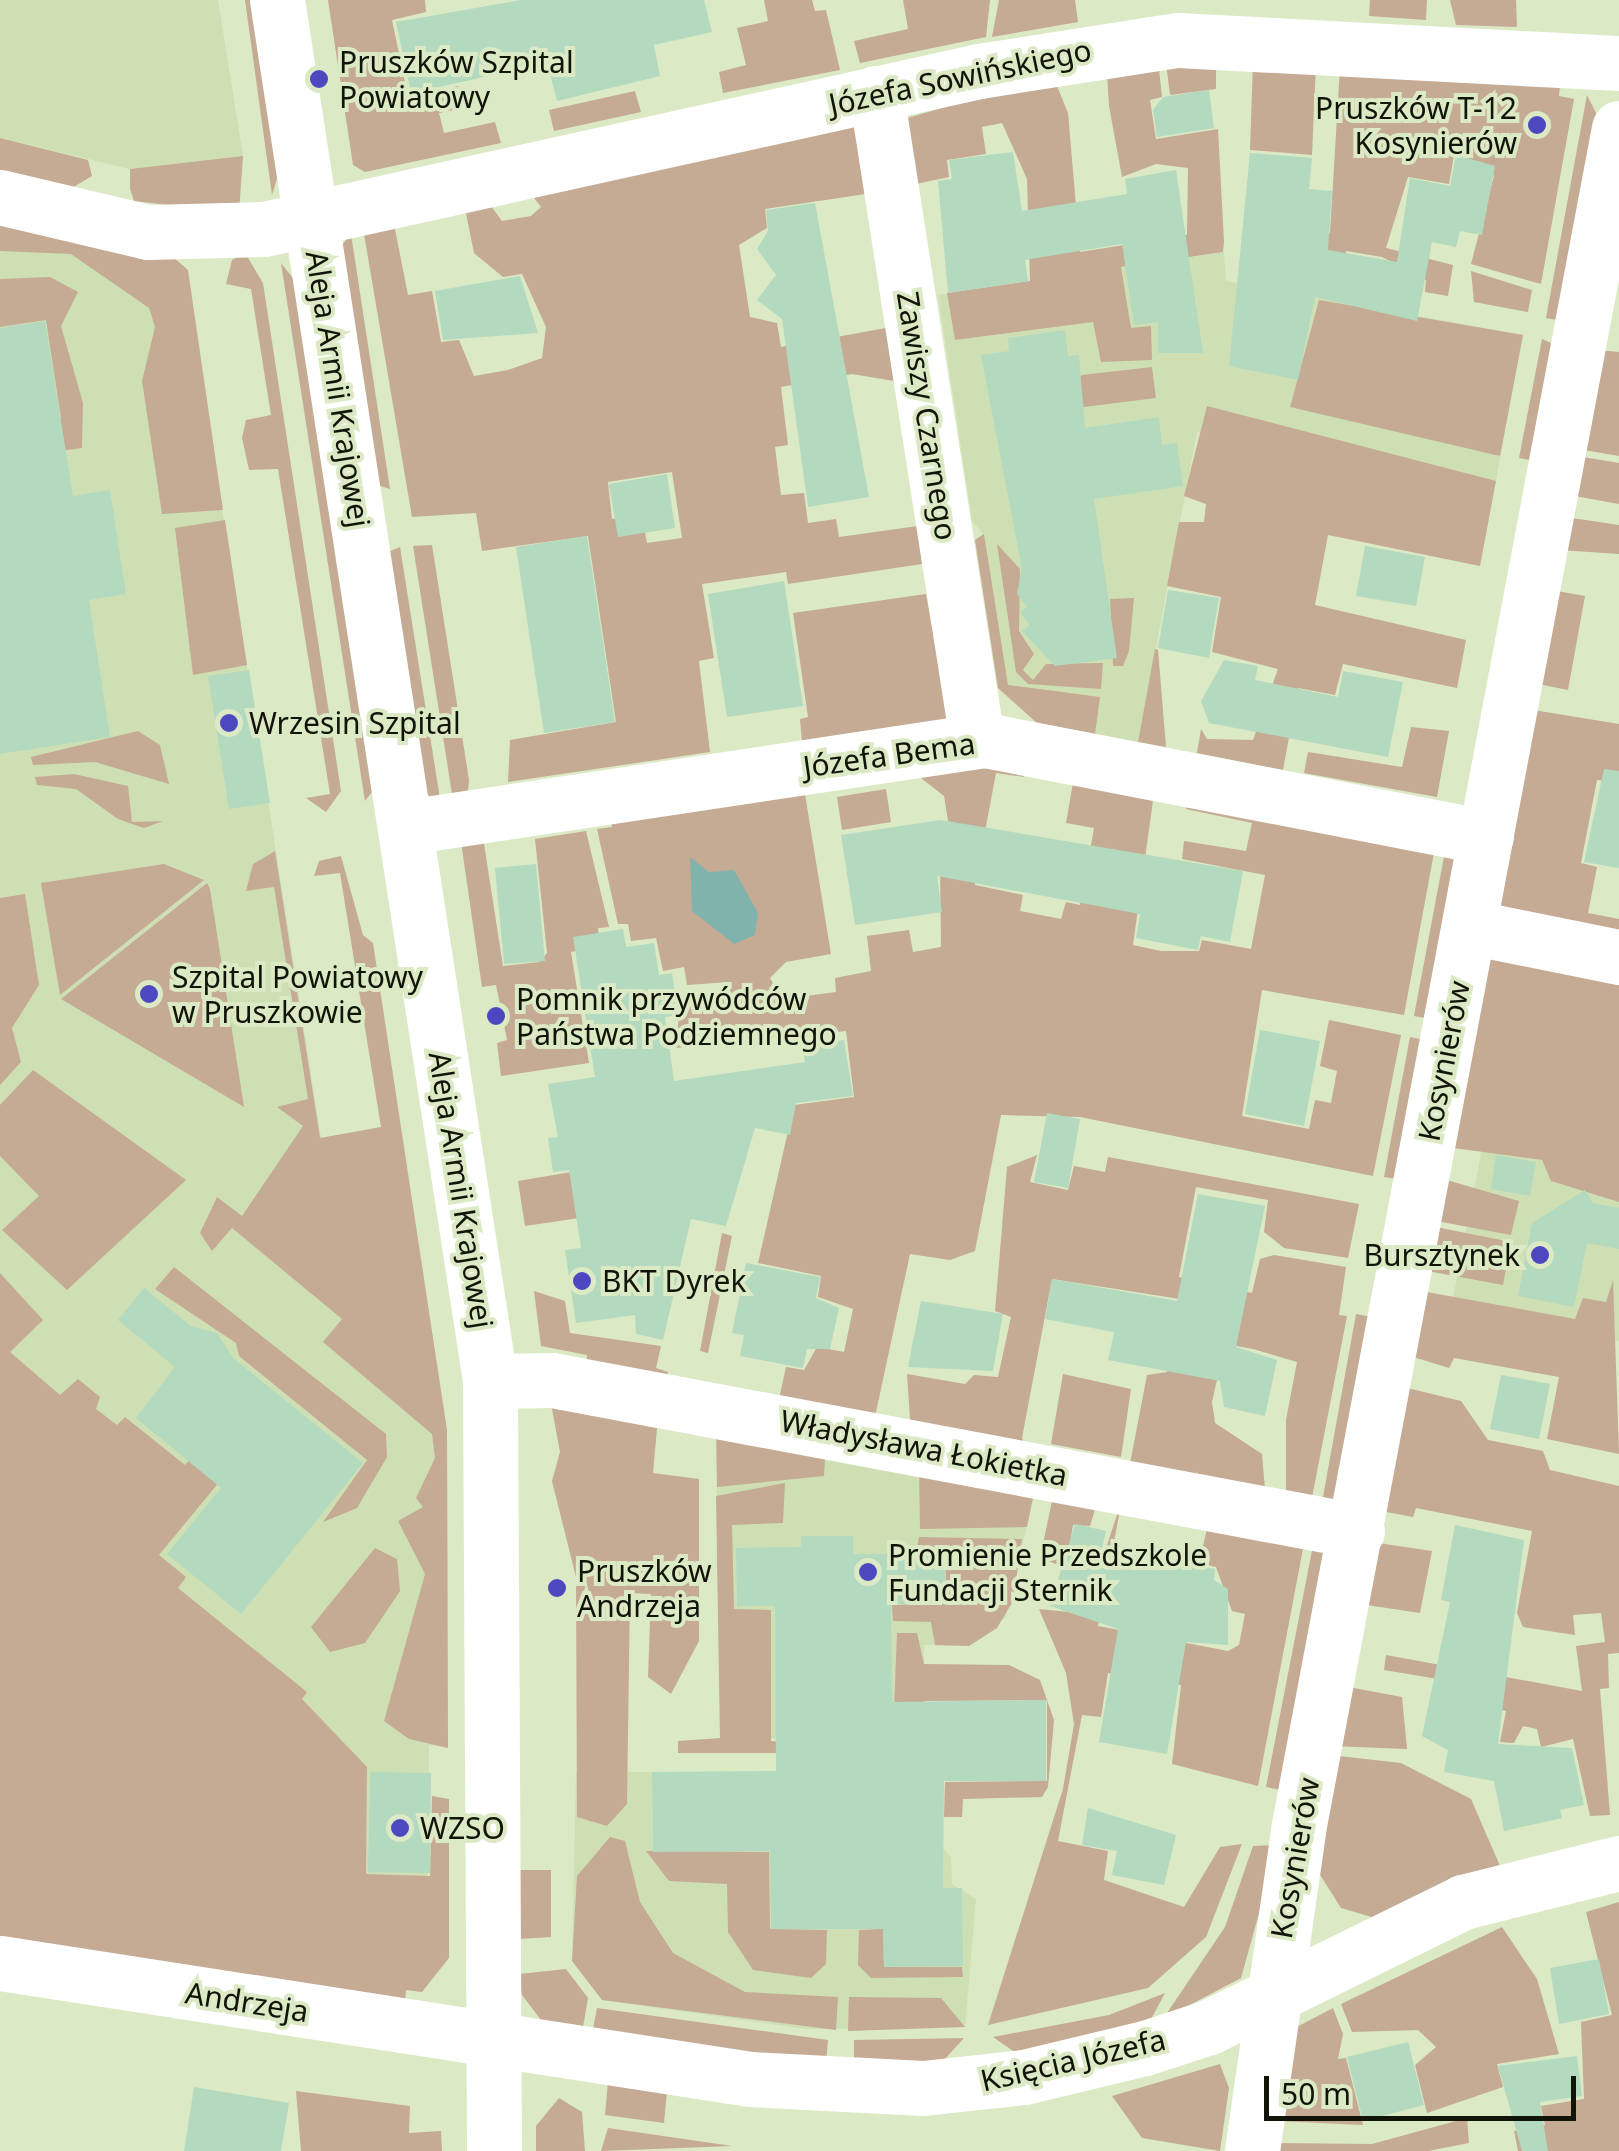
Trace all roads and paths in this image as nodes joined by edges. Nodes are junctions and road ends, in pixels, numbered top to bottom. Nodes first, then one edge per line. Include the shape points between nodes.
1 (278, 0) edge
2 (1619, 63) edge
3 (876, 93) junction
4 (1618, 148) edge
5 (0, 197) edge
6 (312, 219) junction
7 (977, 740) junction
8 (406, 827) junction
9 (1486, 837) junction
10 (1470, 927) junction
11 (1619, 957) edge
12 (490, 1381) junction
13 (1358, 1532) junction
14 (1619, 1863) edge
15 (0, 1963) edge
16 (1272, 1996) junction
17 (495, 2042) junction
18 (494, 2151) edge
19 (1252, 2151) edge

1 - 6 street, Aleja Armii Krajowej
2 - 3 street, Józefa Sowińskiego via 1178,40
3 - 6 street, Józefa Sowińskiego
3 - 7 street, Zawiszy Czarnego
4 - 9 street, Kosynierów
5 - 6 street, Józefa Sowińskiego via 182,236
6 - 8 street, Aleja Armii Krajowej
7 - 8 street, Józefa Bema
7 - 9 street, Józefa Bema
8 - 12 street, Aleja Armii Krajowej
9 - 10 street, Kosynierów
10 - 11 street
10 - 13 street, Kosynierów
12 - 13 street, Władysława Łokietka via 552,1380
12 - 17 street, Aleja Armii Krajowej
13 - 16 street, Kosynierów
14 - 16 street, Księcia Józefa via 1463,1902
15 - 17 street, Andrzeja
16 - 17 street, Księcia Józefa via 1145,2048 1024,2077 923,2088 750,2080
16 - 19 street, Kosynierów
17 - 18 street, Aleja Armii Krajowej

